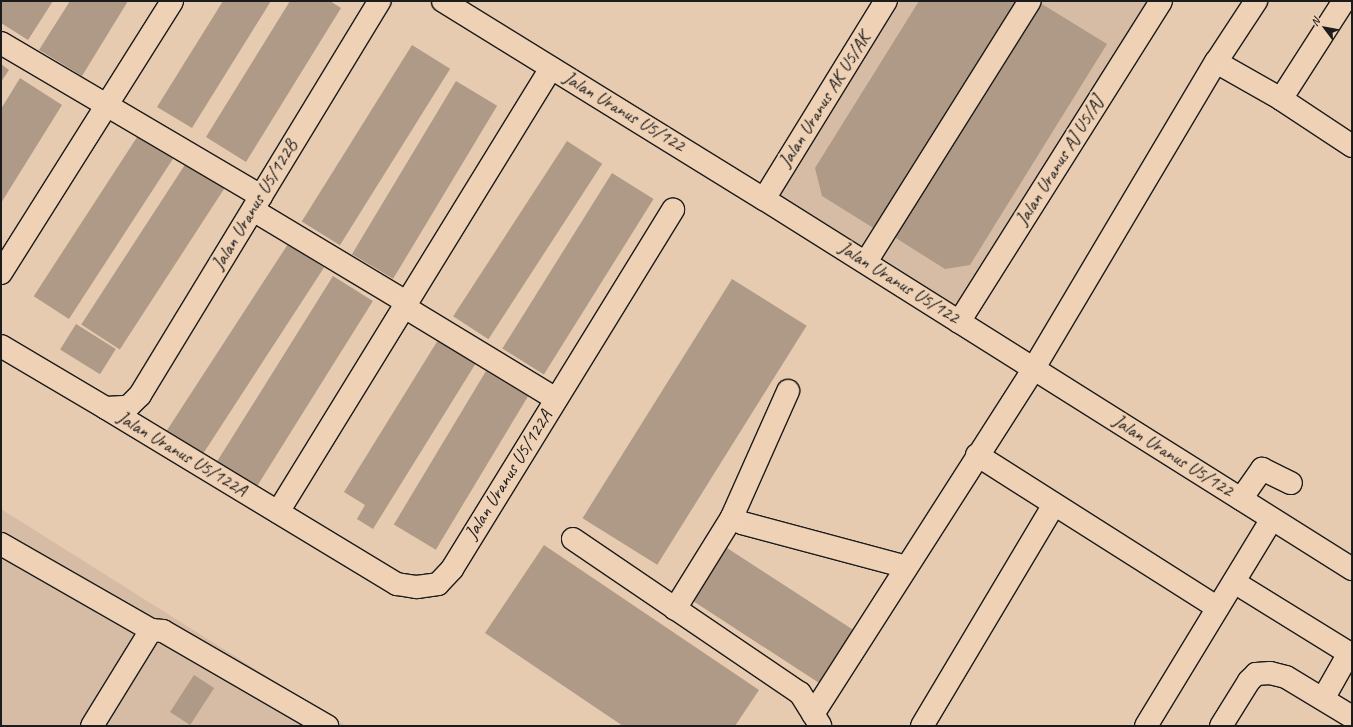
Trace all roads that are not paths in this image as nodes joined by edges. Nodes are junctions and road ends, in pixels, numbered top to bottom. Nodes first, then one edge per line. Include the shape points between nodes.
1 (172, 1) edge
2 (380, 1) edge
3 (443, 1) edge
4 (886, 1) edge
5 (1030, 1) edge
6 (1161, 1) edge
7 (1256, 1) edge
8 (1344, 1) edge
9 (1, 43) edge
10 (1216, 62) junction
11 (551, 68) junction
12 (1281, 100) junction
13 (107, 104) junction
14 (1352, 146) edge
15 (764, 198) junction
16 (257, 203) junction
17 (672, 210) dead end
18 (866, 262) junction
19 (1, 273) edge
20 (405, 304) junction
21 (960, 322) junction
22 (1, 346) edge
23 (1034, 368) junction
24 (788, 392) dead end
25 (556, 399) junction
26 (106, 408) junction
27 (128, 408) joint
28 (977, 455) junction
29 (1291, 483) dead end
30 (1241, 499) junction
31 (1054, 506) junction
32 (278, 512) junction
33 (732, 518) junction
34 (1272, 519) junction
35 (573, 538) dead end
36 (1, 544) edge
37 (906, 567) junction
38 (1352, 569) edge
39 (1234, 582) junction
40 (1218, 608) junction
41 (675, 609) junction
42 (151, 630) junction
43 (1351, 654) edge
44 (1323, 699) junction
45 (1352, 717) edge
46 (817, 720) edge
47 (92, 726) edge
48 (326, 726) edge
49 (922, 726) edge
50 (1146, 726) edge
51 (1221, 726) edge

1 - 13 street
2 - 16 street, Jalan Uranus U5/122B
3 - 11 street, Jalan Uranus U5/122
4 - 15 street, Jalan Uranus AK U5/AK
5 - 18 street
6 - 21 street, Jalan Uranus AJ U5/AJ
7 - 10 street
8 - 12 street
9 - 13 street
10 - 12 street
10 - 23 street
11 - 15 street, Jalan Uranus U5/122
11 - 20 street
12 - 14 street
13 - 16 street
13 - 19 street
15 - 18 street, Jalan Uranus U5/122
16 - 20 street
16 - 27 street, Jalan Uranus U5/122B via 140,395
17 - 25 street, Jalan Uranus U5/122A
18 - 21 street, Jalan Uranus U5/122
20 - 25 street
20 - 32 street
21 - 23 street, Jalan Uranus U5/122
22 - 26 street, Jalan Uranus U5/122A
23 - 28 street
23 - 30 street, Jalan Uranus U5/122
24 - 33 street
25 - 32 street, Jalan Uranus U5/122A via 452,569 438,584 417,587 397,584
26 - 27 street, Jalan Uranus U5/122A
26 - 32 street, Jalan Uranus U5/122A
28 - 31 street
28 - 37 street
29 - 30 street via 1262,469
30 - 34 street, Jalan Uranus U5/122
31 - 40 street
31 - 49 street
33 - 37 street via 742,523
33 - 41 street
34 - 38 street, Jalan Uranus U5/122
34 - 39 street
35 - 41 street
36 - 42 street
37 - 46 street
39 - 40 street
39 - 43 street
40 - 50 street
41 - 46 street via 800,693
42 - 47 street
42 - 48 street via 163,631
43 - 44 street
44 - 45 street
44 - 51 street via 1286,677 1270,673 1256,674

